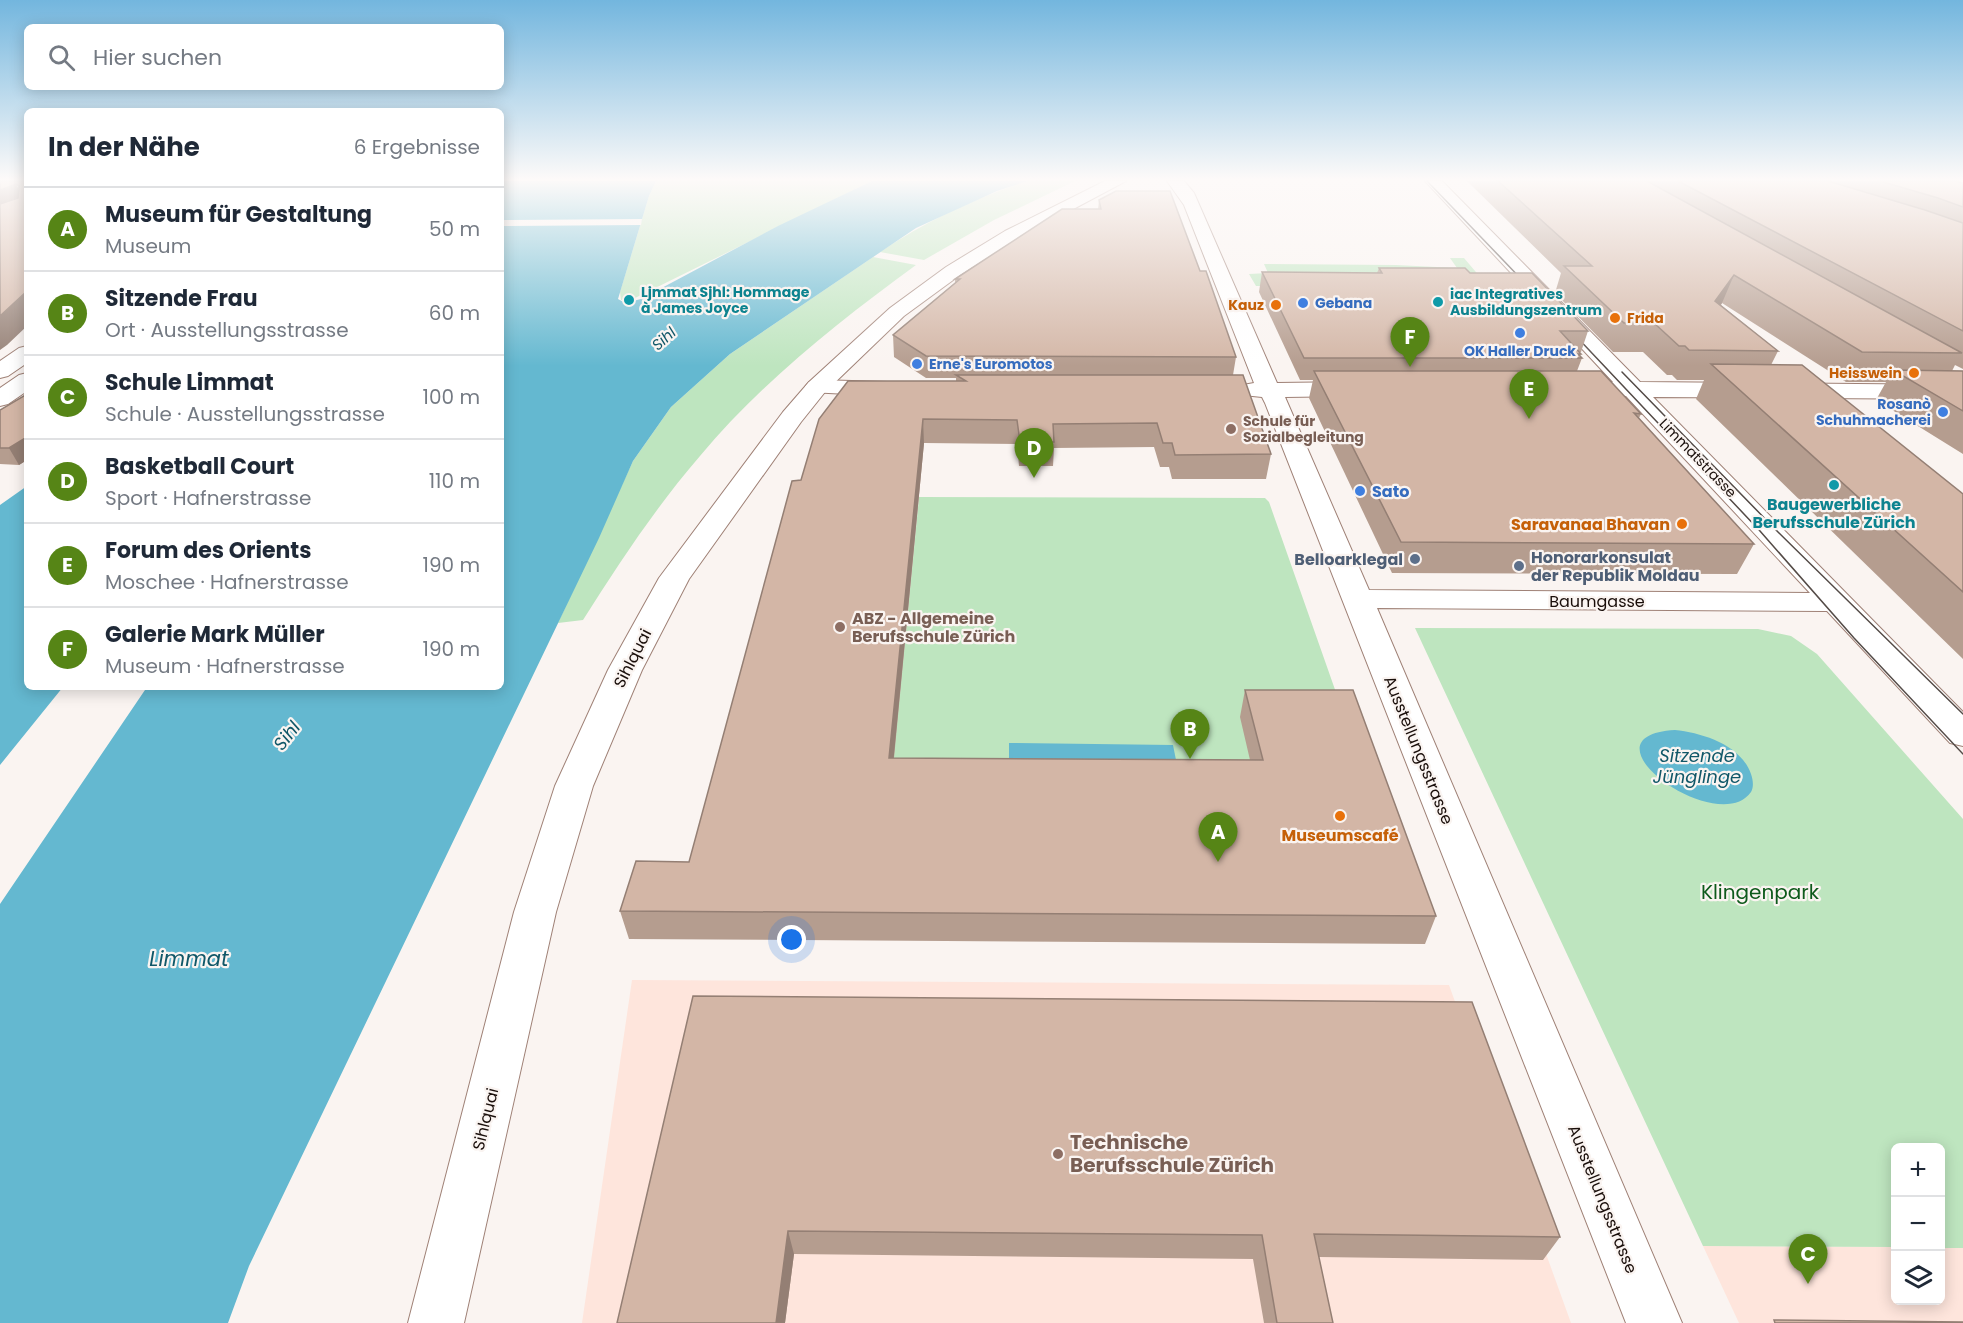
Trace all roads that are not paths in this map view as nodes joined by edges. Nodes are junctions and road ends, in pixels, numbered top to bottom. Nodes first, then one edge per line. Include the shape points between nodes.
1 (999, 243) edge
2 (1208, 243) edge
3 (1492, 243) edge
4 (24, 355) edge
5 (0, 372) edge
6 (24, 382) edge
7 (817, 387) junction
8 (1380, 389) edge
9 (1551, 389) edge
10 (1633, 389) junction
11 (907, 390) edge
12 (1231, 390) edge
13 (1269, 390) junction
14 (1963, 392) edge
15 (0, 399) edge
16 (1357, 599) junction
17 (1836, 602) junction
18 (1963, 734) edge
19 (436, 1323) edge
20 (1654, 1323) edge

1 - 7 street, Sihlquai via 897,312
2 - 13 street, Ausstellungsstrasse
3 - 10 street, Limmatstrasse
4 - 5 street
6 - 15 street
7 - 11 street
7 - 19 street, Sihlquai via 674,578 625,670 574,786 535,912
8 - 13 street
9 - 10 street
10 - 14 street
10 - 17 street, Limmatstrasse
12 - 13 street
13 - 16 street, Ausstellungsstrasse
16 - 17 street, Baumgasse
16 - 20 street, Ausstellungsstrasse
17 - 18 street, Limmatstrasse

